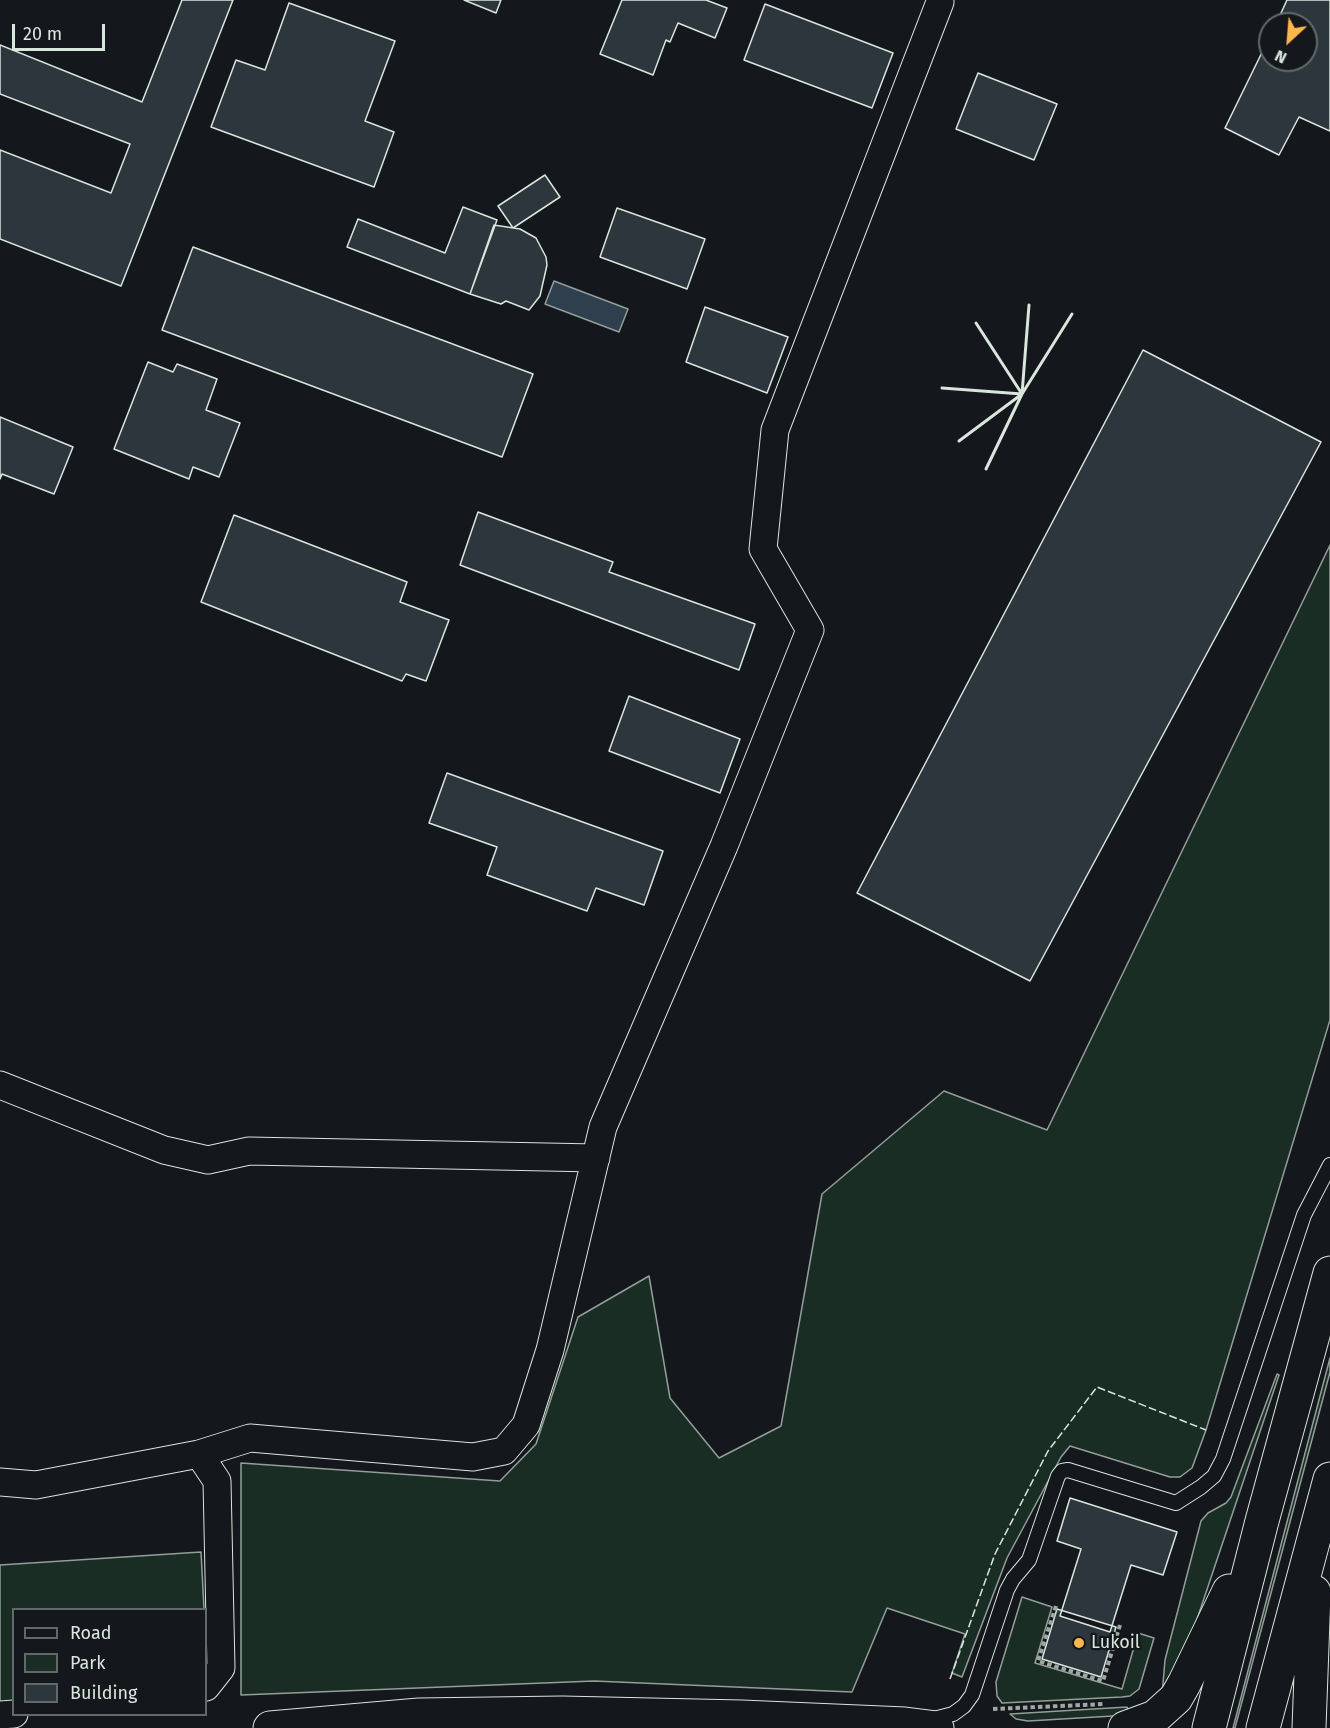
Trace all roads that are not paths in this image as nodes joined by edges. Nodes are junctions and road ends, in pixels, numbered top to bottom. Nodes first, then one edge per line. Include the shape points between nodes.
1 (940, 1) edge
2 (0, 1085) edge
3 (596, 1158) junction
4 (1330, 1165) edge
5 (1330, 1273) edge
6 (199, 1454) junction
7 (1330, 1479) edge
8 (0, 1482) edge
9 (1262, 1521) junction
10 (1316, 1536) junction
11 (207, 1686) edge
12 (1121, 1716) edge
13 (905, 1724) junction
14 (270, 1728) edge
15 (937, 1728) edge
16 (1209, 1728) edge
17 (1263, 1728) edge
18 (1309, 1728) edge

1 - 3 street via 774,430 763,549 810,630 724,846 603,1127
2 - 3 street via 164,1150 208,1160 249,1151
3 - 6 street via 550,1350 526,1425 504,1451 473,1457 250,1438
4 - 13 lane via 1304,1215 1214,1476 1176,1503 1062,1471 1032,1554 1007,1590 972,1695 953,1714
5 - 9 street
6 - 8 street via 36,1485
6 - 11 street via 217,1480 221,1668
7 - 10 street
9 - 12 street via 1176,1698 1155,1717
9 - 16 street
10 - 17 street
10 - 18 street
13 - 14 street via 562,1713 419,1715
13 - 15 street

